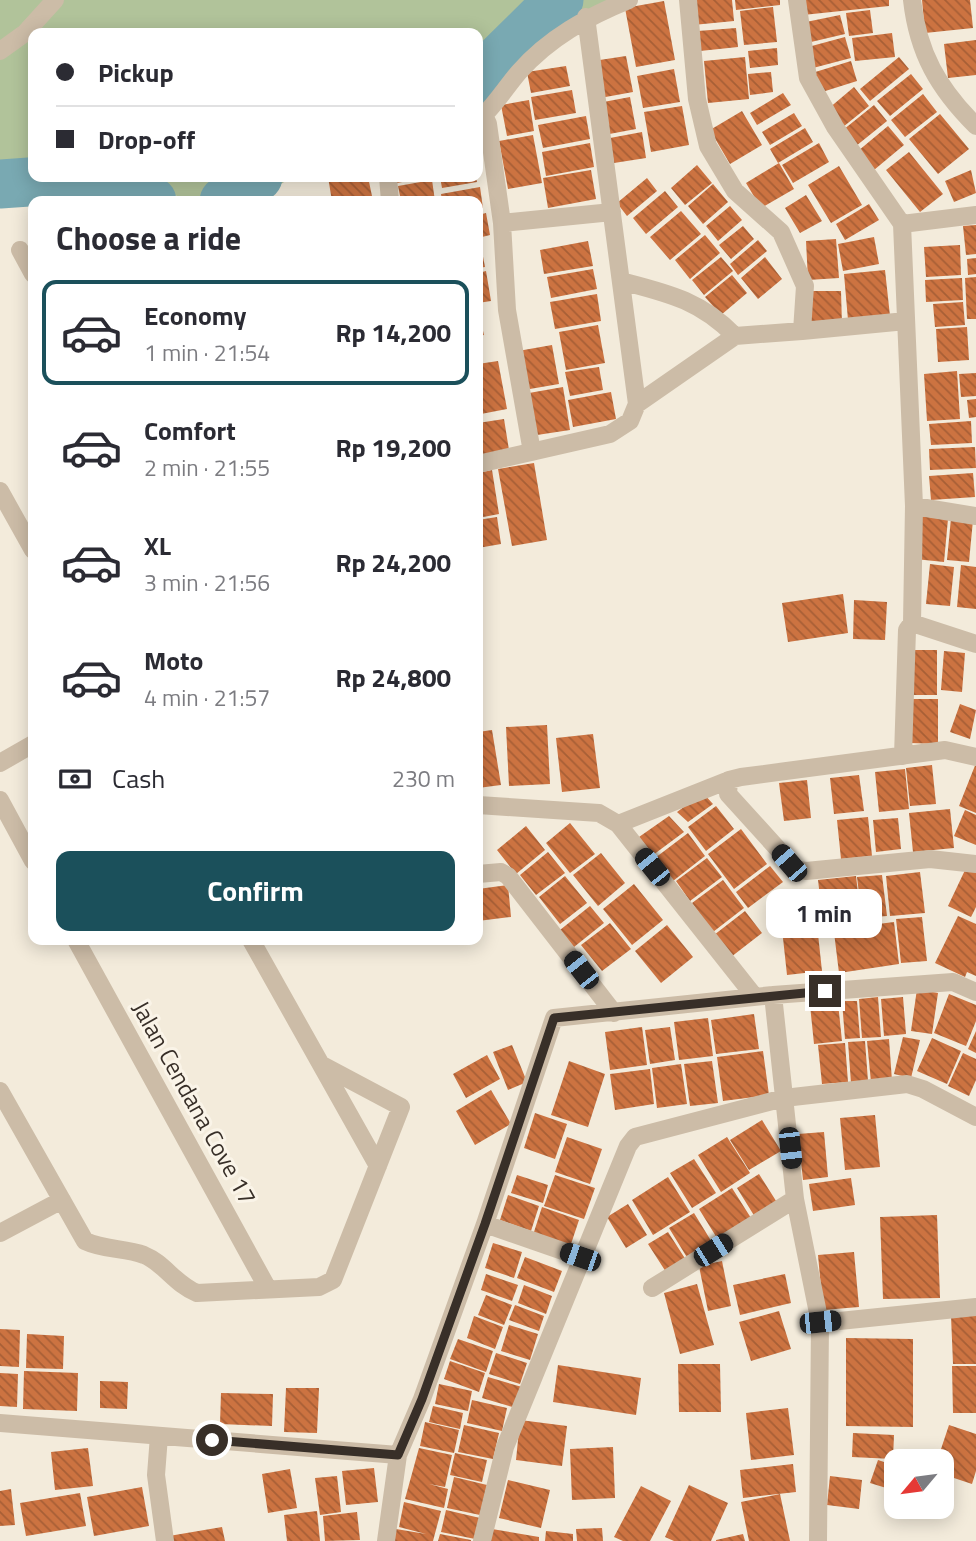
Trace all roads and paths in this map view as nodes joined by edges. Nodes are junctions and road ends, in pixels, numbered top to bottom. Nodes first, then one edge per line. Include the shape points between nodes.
1 (55, 0) edge
2 (629, 0) edge
3 (688, 0) edge
4 (797, 0) edge
5 (912, 0) edge
6 (586, 17) junction
7 (31, 28) edge
8 (28, 30) edge
9 (0, 51) edge
10 (483, 113) edge
11 (483, 118) edge
12 (976, 126) edge
13 (612, 212) junction
14 (976, 215) edge
15 (502, 223) junction
16 (902, 224) junction
17 (20, 250) dead end
18 (28, 265) edge
19 (621, 281) junction
20 (906, 321) junction
21 (802, 331) junction
22 (735, 336) junction
23 (637, 404) junction
24 (532, 452) junction
25 (483, 463) edge
26 (0, 491) edge
27 (914, 506) junction
28 (976, 516) edge
29 (28, 541) edge
30 (912, 623) junction
31 (973, 637) edge
32 (28, 747) edge
33 (903, 756) junction
34 (976, 757) edge
35 (0, 763) edge
36 (729, 780) junction
37 (0, 800) edge
38 (483, 805) edge
39 (618, 824) junction
40 (28, 852) edge
41 (976, 864) edge
42 (483, 874) edge
43 (79, 945) edge
44 (254, 945) edge
45 (976, 992) edge
46 (774, 995) junction
47 (755, 998) junction
48 (614, 1013) junction
49 (322, 1065) junction
50 (0, 1091) edge
51 (784, 1098) junction
52 (976, 1117) edge
53 (378, 1166) junction
54 (795, 1199) junction
55 (62, 1200) junction
56 (485, 1224) junction
57 (0, 1233) edge
58 (580, 1257) junction
59 (652, 1288) dead end
60 (268, 1289) junction
61 (976, 1307) edge
62 (820, 1322) junction
63 (0, 1423) edge
64 (159, 1436) junction
65 (398, 1455) junction
66 (165, 1541) edge
67 (386, 1541) edge
68 (482, 1541) edge
69 (818, 1541) edge

1 - 7 street
2 - 6 street
3 - 21 street via 697,99 708,146 735,191 781,232 805,286
4 - 16 street via 808,78 835,127
5 - 12 street via 916,33 932,69 952,102
6 - 10 street via 519,72
6 - 13 street
8 - 9 street
11 - 15 street via 488,124
13 - 15 street
13 - 19 street
14 - 16 street
15 - 24 street via 508,310
16 - 20 street
17 - 18 street
19 - 22 street via 676,296 713,314
19 - 23 street
20 - 21 street
20 - 27 street
21 - 22 street
22 - 23 street
23 - 24 street via 630,421 610,435
24 - 25 street
26 - 29 street
27 - 28 street
27 - 30 street
30 - 31 street
30 - 33 street via 905,641
32 - 35 street
33 - 34 street via 945,750
33 - 36 street
36 - 39 street
36 - 41 street via 728,794 796,869 930,859
37 - 40 street
38 - 39 street via 599,813
39 - 47 street
42 - 48 street via 508,876
43 - 60 street, Jalan Cendana Cove 17
44 - 49 street
45 - 46 street via 953,982
46 - 47 street
46 - 51 street
47 - 48 street
48 - 56 street via 553,1019
49 - 53 street
49 - 53 street via 401,1107
50 - 55 street
51 - 52 street via 907,1084
51 - 54 street
51 - 58 street via 635,1137
53 - 60 street via 333,1280 319,1287
54 - 59 street
54 - 62 street
55 - 57 street
55 - 60 street via 85,1241 145,1255 186,1289 197,1293
56 - 58 street
56 - 65 street
58 - 68 street via 505,1447
61 - 62 street
62 - 69 street
63 - 64 street
64 - 65 street
64 - 66 street via 156,1475
65 - 67 street

